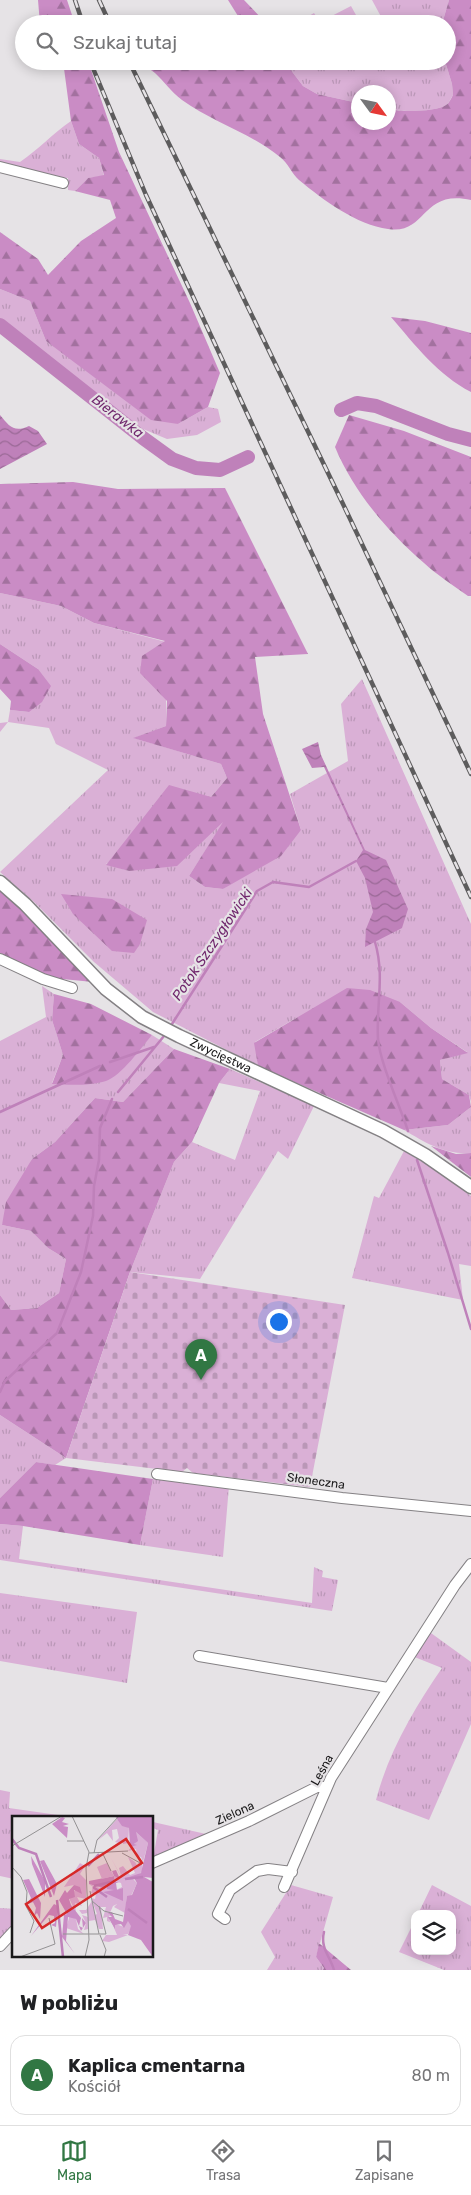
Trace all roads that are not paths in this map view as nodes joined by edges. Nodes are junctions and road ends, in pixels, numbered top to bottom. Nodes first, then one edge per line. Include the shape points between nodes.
1 (0, 167) edge
2 (63, 183) dead end
3 (0, 882) edge
4 (0, 959) edge
5 (72, 988) dead end
6 (471, 1187) edge
7 (157, 1474) dead end
8 (471, 1511) edge
9 (471, 1564) edge
10 (199, 1656) dead end
11 (388, 1688) junction
12 (326, 1787) junction
13 (154, 1862) edge
14 (292, 1872) junction
15 (284, 1887) dead end
16 (225, 1919) dead end
17 (12, 1933) edge
18 (0, 1946) edge

1 - 2 street
3 - 6 main road, Zwycięstwa via 106,989 142,1017 384,1131 426,1155
4 - 5 street
7 - 8 street, Słoneczna
9 - 11 street, Leśna
10 - 11 street
11 - 12 street, Leśna
12 - 13 street, Zielona
12 - 14 street, Leśna
14 - 15 street, Leśna
14 - 16 street via 264,1869 232,1889 218,1914
17 - 18 street

